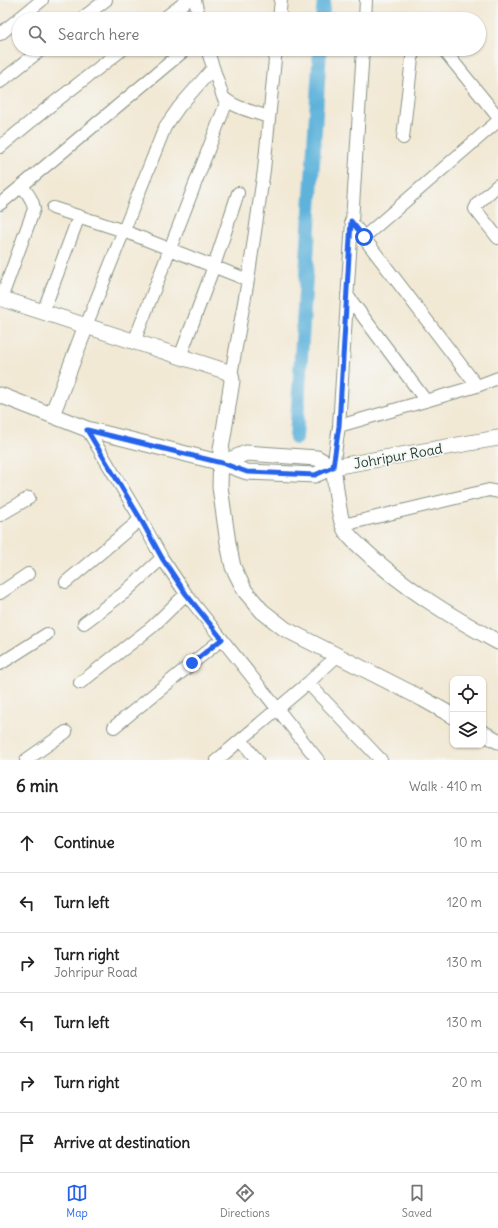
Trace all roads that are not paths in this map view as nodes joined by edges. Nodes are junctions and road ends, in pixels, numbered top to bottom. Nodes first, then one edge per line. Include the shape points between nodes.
1 (42, 0) edge
2 (106, 0) edge
3 (188, 0) edge
4 (196, 0) edge
5 (281, 0) edge
6 (366, 0) edge
7 (27, 12) edge
8 (90, 12) edge
9 (172, 12) edge
10 (198, 12) edge
11 (280, 12) edge
12 (365, 12) edge
13 (12, 24) edge
14 (0, 34) edge
15 (33, 56) edge
16 (114, 56) edge
17 (178, 56) edge
18 (209, 56) edge
19 (275, 56) edge
20 (363, 56) edge
21 (412, 56) edge
22 (449, 56) edge
23 (212, 68) junction
24 (0, 82) edge
25 (227, 101) junction
26 (269, 117) junction
27 (498, 117) edge
28 (498, 121) edge
29 (403, 138) dead end
30 (0, 147) edge
31 (498, 185) edge
32 (22, 186) junction
33 (238, 193) dead end
34 (0, 204) edge
35 (53, 208) dead end
36 (79, 216) junction
37 (351, 221) junction
38 (124, 231) junction
39 (364, 237) junction
40 (498, 238) edge
41 (170, 249) junction
42 (214, 266) junction
43 (248, 280) junction
44 (346, 295) junction
45 (0, 298) edge
46 (43, 312) junction
47 (86, 326) junction
48 (134, 342) junction
49 (180, 357) junction
50 (231, 374) junction
51 (498, 378) edge
52 (477, 386) junction
53 (0, 395) edge
54 (426, 401) junction
55 (52, 415) junction
56 (339, 426) junction
57 (87, 430) junction
58 (498, 438) edge
59 (222, 463) junction
60 (333, 467) junction
61 (498, 492) edge
62 (29, 498) dead end
63 (0, 515) edge
64 (140, 518) junction
65 (343, 525) junction
66 (162, 558) junction
67 (28, 574) dead end
68 (66, 582) dead end
69 (0, 593) edge
70 (186, 594) junction
71 (84, 623) dead end
72 (47, 634) dead end
73 (222, 639) junction
74 (498, 642) edge
75 (338, 655) junction
76 (0, 664) edge
77 (80, 683) dead end
78 (308, 684) junction
79 (277, 710) junction
80 (450, 714) edge
81 (114, 727) dead end
82 (66, 732) dead end
83 (486, 735) edge
84 (241, 740) junction
85 (498, 741) edge
86 (26, 760) edge
87 (217, 760) edge
88 (257, 760) edge
89 (318, 760) edge
90 (381, 760) edge

1 - 7 street
2 - 8 street
3 - 9 street
4 - 10 street
5 - 11 street
6 - 12 street
13 - 14 street
15 - 24 street
16 - 30 street
17 - 32 street
18 - 23 street
19 - 26 street
20 - 37 street
21 - 29 street
22 - 27 street
23 - 25 street via 220,92
23 - 38 street via 165,127
25 - 26 street
25 - 41 street
26 - 43 street
28 - 39 street
31 - 40 street via 475,209
32 - 34 street
32 - 45 street via 30,197 34,209
33 - 42 street
35 - 36 street
36 - 38 street
36 - 46 street
37 - 39 street
37 - 44 street
38 - 41 street
38 - 47 street
39 - 52 street
41 - 42 street
41 - 48 street
42 - 43 street
42 - 49 street
43 - 50 street
44 - 54 street
44 - 56 street
45 - 46 street
46 - 47 street
47 - 48 street
47 - 55 street
48 - 49 street
49 - 50 street
50 - 59 street via 229,404 222,438
51 - 52 street
52 - 54 street
53 - 55 street, Johripur Road
54 - 56 street
55 - 57 street, Johripur Road
56 - 60 street
57 - 59 street, Johripur Road
57 - 64 street
58 - 60 street, Johripur Road
59 - 60 street, Johripur Road via 247,472 315,475
59 - 60 street via 246,453 317,458
59 - 75 street via 220,487 228,543 233,567 245,592 262,611 285,629
60 - 65 street
61 - 65 street via 489,490
62 - 63 street
64 - 66 street
64 - 68 street
65 - 74 street via 357,543 385,570 430,603
66 - 70 street
66 - 71 street via 124,593
67 - 69 street
70 - 73 street
70 - 77 street via 152,627
72 - 76 street
73 - 79 street
73 - 81 street
75 - 78 street
75 - 80 street
78 - 79 street
78 - 90 street
79 - 84 street
79 - 89 street
82 - 86 street
83 - 85 street
84 - 87 street
84 - 88 street

